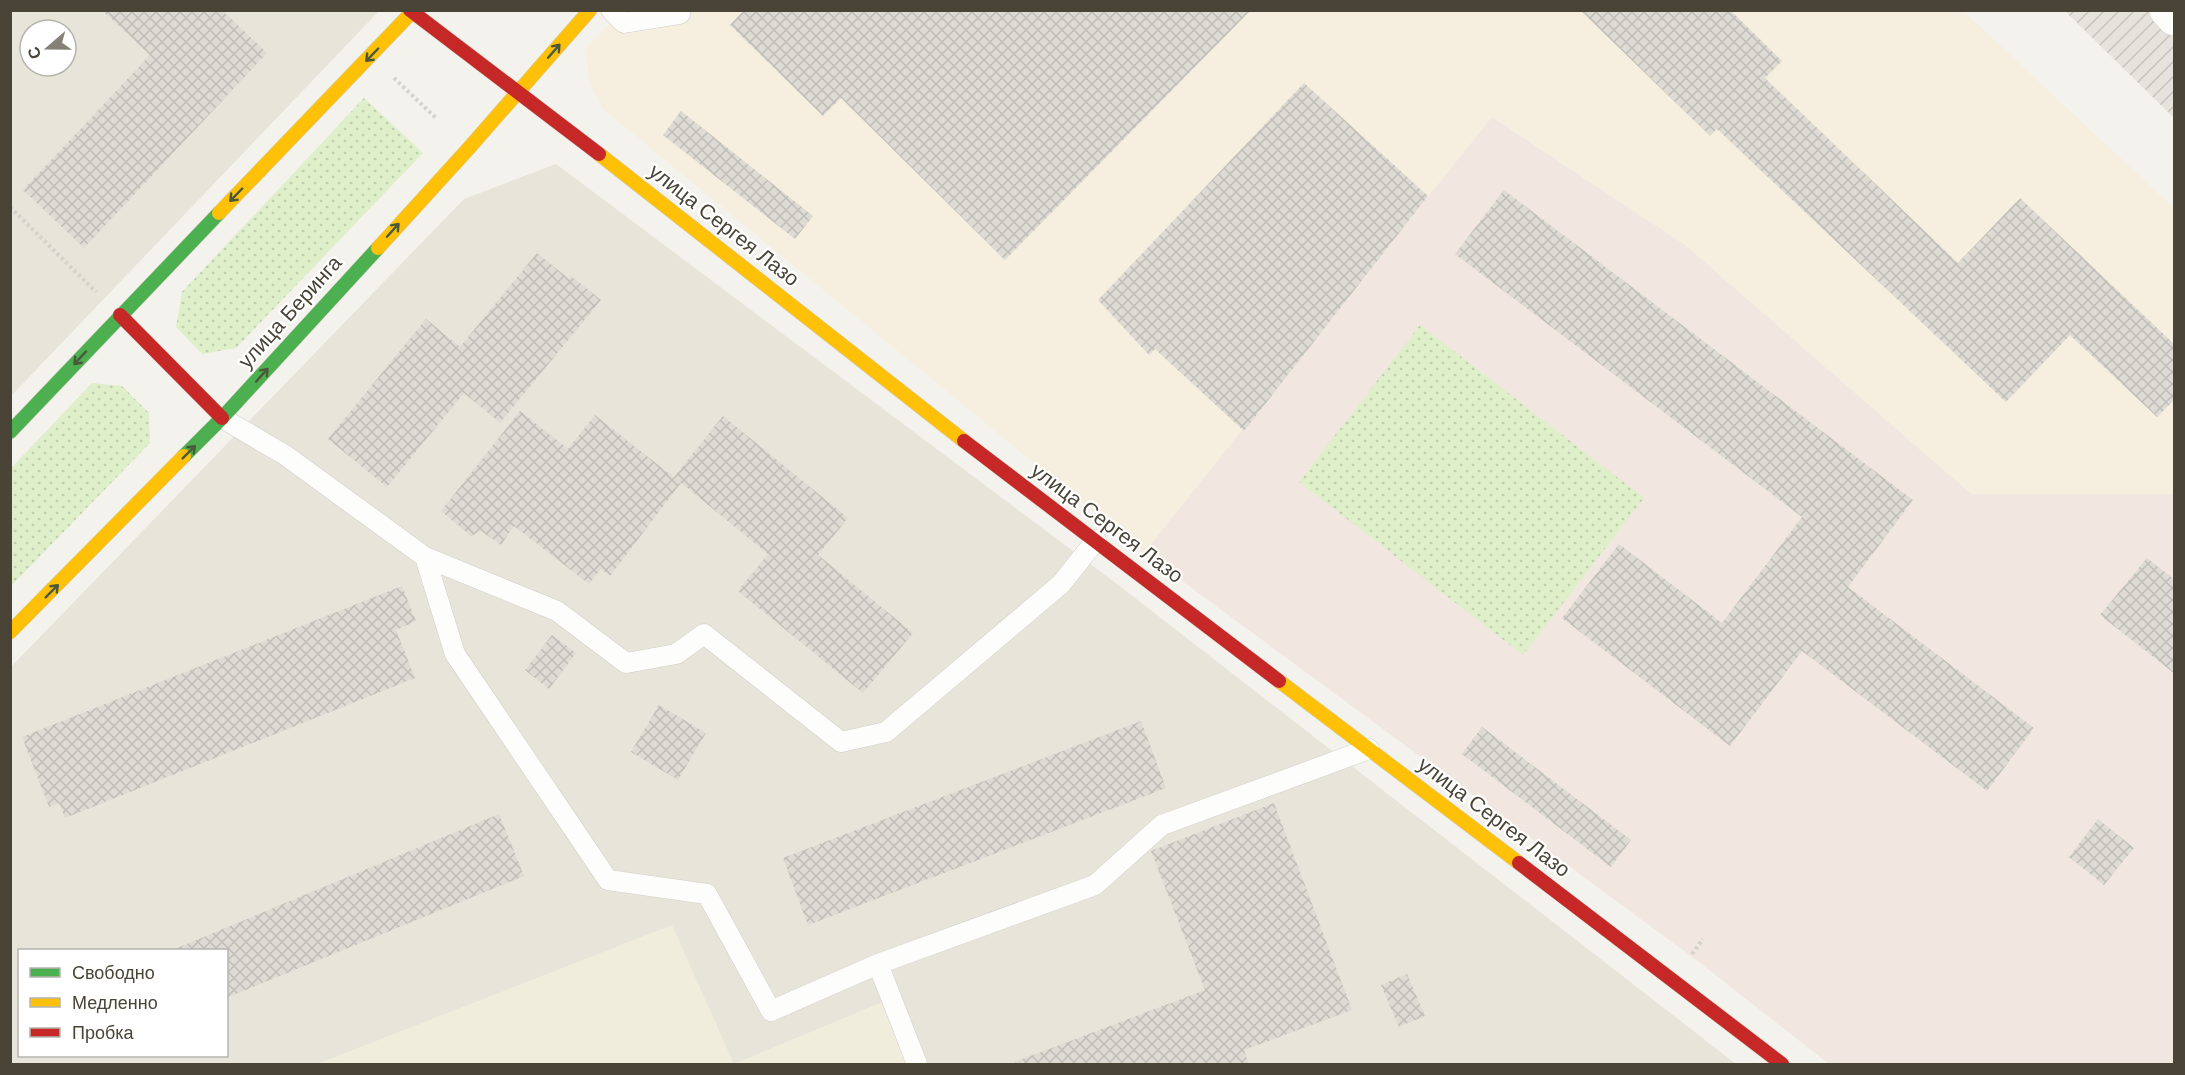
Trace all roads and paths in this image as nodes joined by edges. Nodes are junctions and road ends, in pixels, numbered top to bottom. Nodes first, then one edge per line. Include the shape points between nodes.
1 (590, 10) edge
2 (611, 10) edge
3 (2166, 10) edge
4 (412, 11) edge
5 (680, 14) dead end
6 (2175, 19) edge
7 (387, 71) dead end
8 (519, 92) junction
9 (437, 119) dead end
10 (10, 207) edge
11 (120, 315) junction
12 (222, 418) junction
13 (10, 432) edge
14 (1096, 540) junction
15 (425, 557) junction
16 (10, 632) edge
17 (1369, 749) junction
18 (878, 964) junction
19 (916, 1065) edge
20 (1782, 1065) edge

8 -> 1 street, улица Беринга
2 - 5 lane via 624,23
3 - 6 street
4 - 8 street, улица Сергея Лазо
4 -> 11 street
7 - 9 path
12 -> 8 street, улица Беринга
8 - 14 street, улица Сергея Лазо
10 - 11 path
11 - 12 street
11 -> 13 street
12 - 15 lane via 285,455
16 -> 12 street, улица Беринга
14 - 15 lane via 1061,584 886,732 841,742 704,634 676,654 626,663 557,610
14 - 17 street, улица Сергея Лазо
15 - 18 lane via 455,654 608,880 707,894 771,1011
17 - 18 lane via 1162,825 1095,885
17 - 20 street, улица Сергея Лазо
18 - 19 lane

